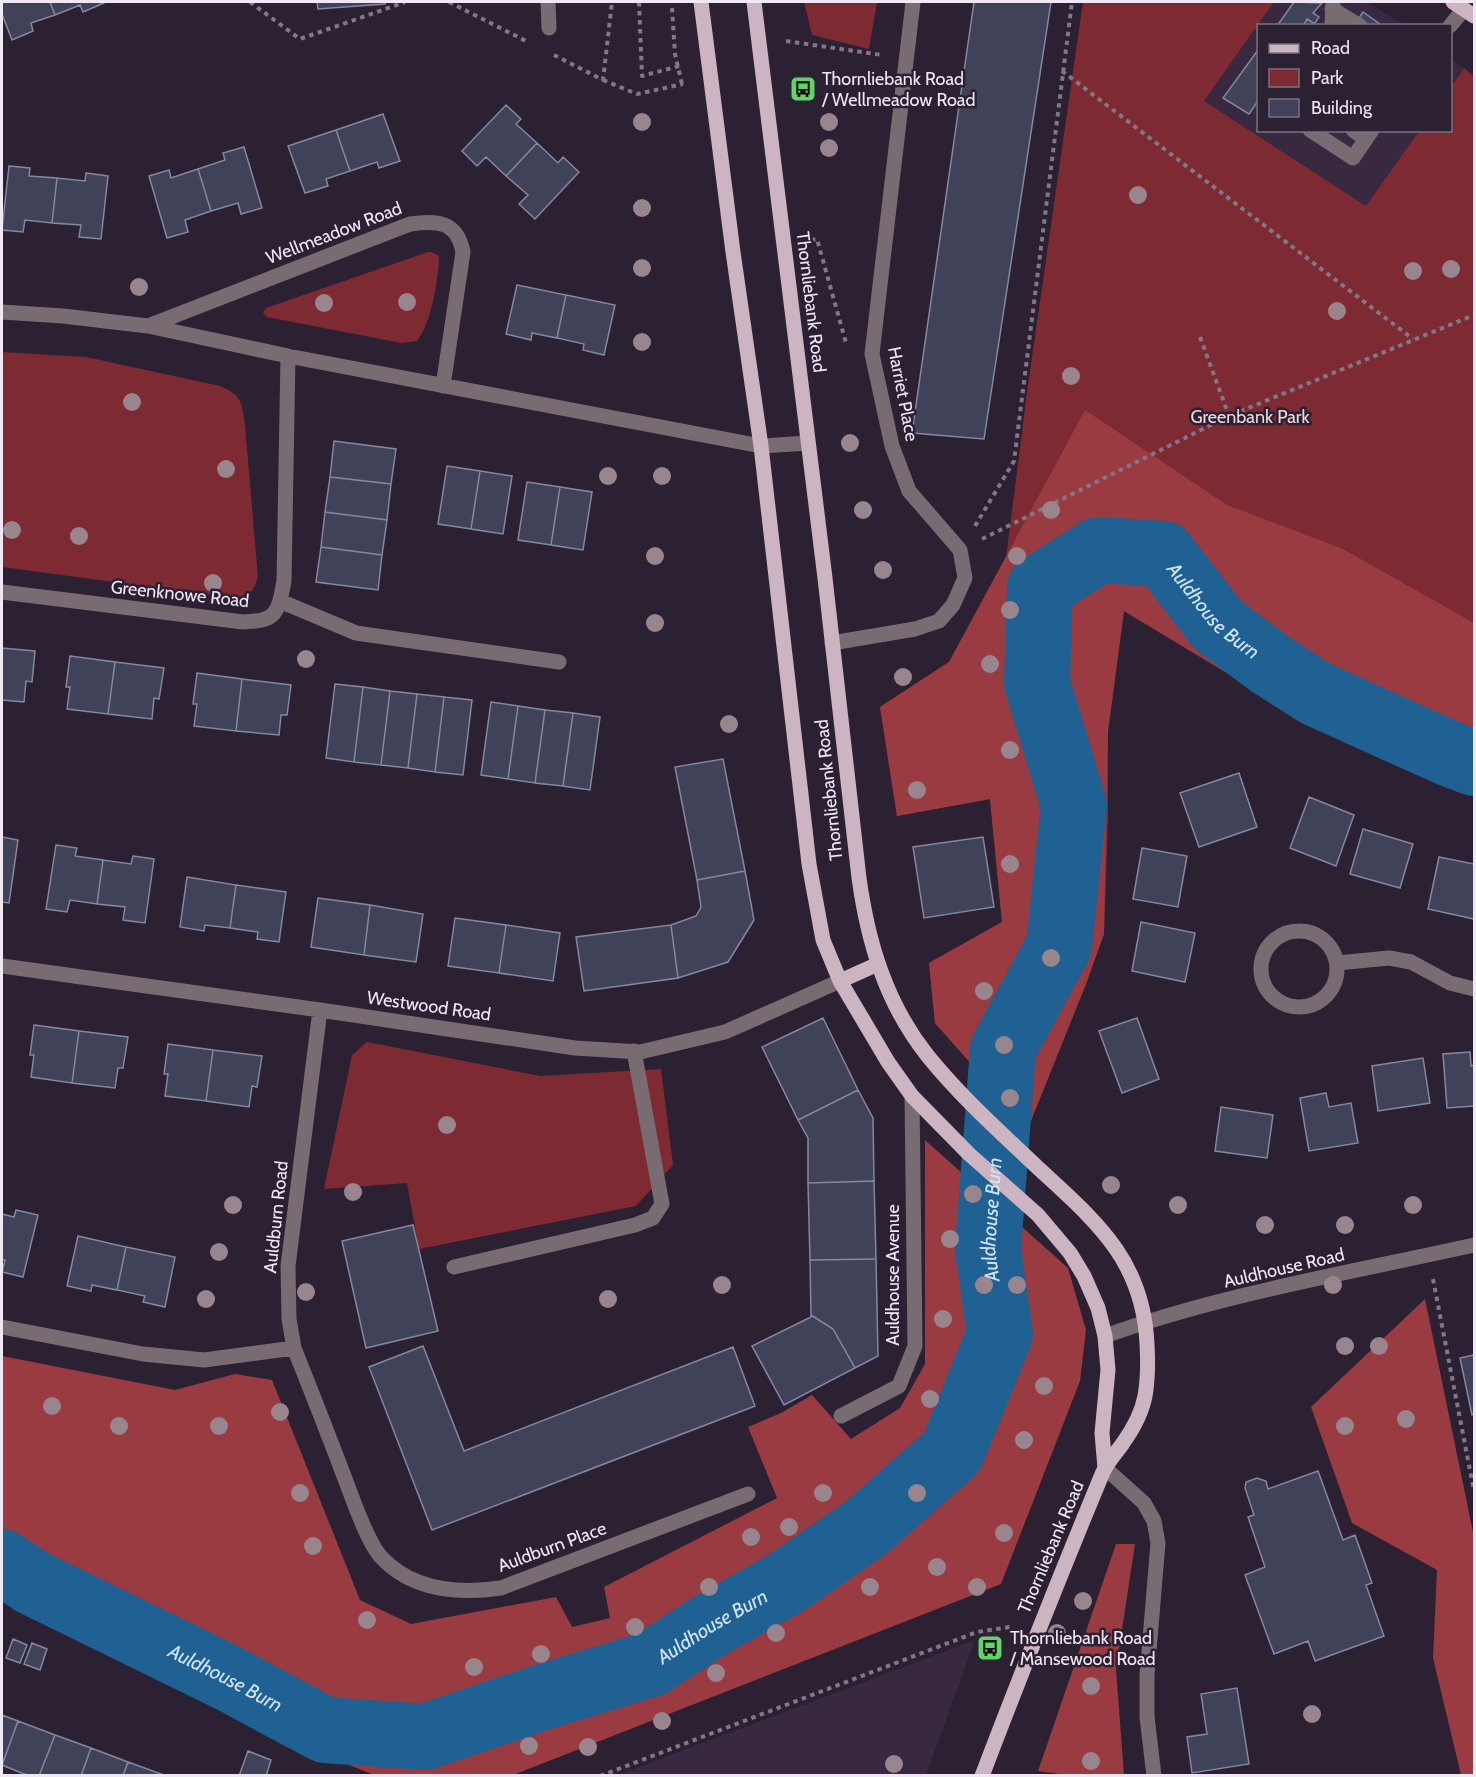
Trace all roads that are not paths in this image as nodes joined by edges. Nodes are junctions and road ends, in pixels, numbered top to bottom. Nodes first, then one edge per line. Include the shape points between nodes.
1 (548, 2) edge
2 (701, 2) edge
3 (754, 2) edge
4 (913, 2) edge
5 (1333, 5) edge
6 (1464, 9) edge
7 (1332, 24) edge
8 (1357, 24) edge
9 (1452, 24) edge
10 (549, 28) dead end
11 (1313, 132) edge
12 (1363, 134) edge
13 (2, 312) edge
14 (148, 326) junction
15 (288, 356) junction
16 (443, 386) junction
17 (808, 443) junction
18 (761, 446) junction
19 (2, 592) edge
20 (280, 601) junction
21 (832, 643) junction
22 (559, 662) dead end
23 (1337, 963) junction
24 (878, 964) junction
25 (2, 966) edge
26 (840, 981) junction
27 (1474, 989) edge
28 (320, 1010) junction
29 (634, 1051) junction
30 (912, 1096) junction
31 (1474, 1245) edge
32 (454, 1267) dead end
33 (1146, 1322) junction
34 (2, 1327) edge
35 (1105, 1336) junction
36 (294, 1348) junction
37 (841, 1416) dead end
38 (1105, 1468) junction
39 (748, 1494) dead end
40 (982, 1776) edge
41 (1154, 1776) edge

1 - 10 street
2 - 18 main road, Thornliebank Road
3 - 17 main road, Thornliebank Road
4 - 21 street, Harriet Place via 872,354 892,446 909,490 960,550 965,578 953,605 939,621 915,629
5 - 7 street
5 - 8 street
6 - 9 street
11 - 12 street via 1353,159
13 - 14 street, Wellmeadow Road
14 - 15 street, Wellmeadow Road
14 - 16 street, Wellmeadow Road via 410,224 441,223 453,229 463,252
15 - 16 street, Wellmeadow Road
15 - 20 street via 284,581
16 - 18 street, Wellmeadow Road
17 - 18 street, Wellmeadow Road
17 - 21 main road, Thornliebank Road
18 - 26 main road, Thornliebank Road via 809,864 823,940
19 - 20 street, Greenknowe Road via 243,622 262,621 274,614
20 - 22 street via 356,633
21 - 24 main road, Thornliebank Road via 865,920
23 - 23 street via 1332,988 1324,999 1312,1005 1286,1006 1266,989 1262,977 1263,958 1272,942 1293,932 1305,931 1326,942
23 - 27 street via 1389,958 1411,962 1450,983
24 - 26 main road
24 - 33 main road, Thornliebank Road via 902,1016 926,1053 970,1105 1108,1236 1136,1284
25 - 28 street, Westwood Road
26 - 29 street, Westwood Road via 724,1032
26 - 30 main road, Thornliebank Road
28 - 29 street, Westwood Road via 575,1048
28 - 36 street, Auldburn Road via 288,1266
29 - 32 street via 662,1204 653,1218
30 - 35 main road, Thornliebank Road via 969,1154 1038,1215 1070,1253 1098,1308
30 - 37 street, Auldhouse Avenue via 915,1346 899,1386
31 - 33 street, Auldhouse Road
33 - 35 street, Auldhouse Road
33 - 38 main road, Thornliebank Road via 1145,1397 1126,1440
34 - 36 street via 143,1354 204,1360
35 - 38 main road, Thornliebank Road
36 - 39 street, Auldburn Place via 361,1520 381,1557 403,1575 434,1588 474,1592 501,1588
38 - 40 main road, Thornliebank Road
38 - 41 street via 1144,1503 1154,1521 1158,1543 1147,1707

